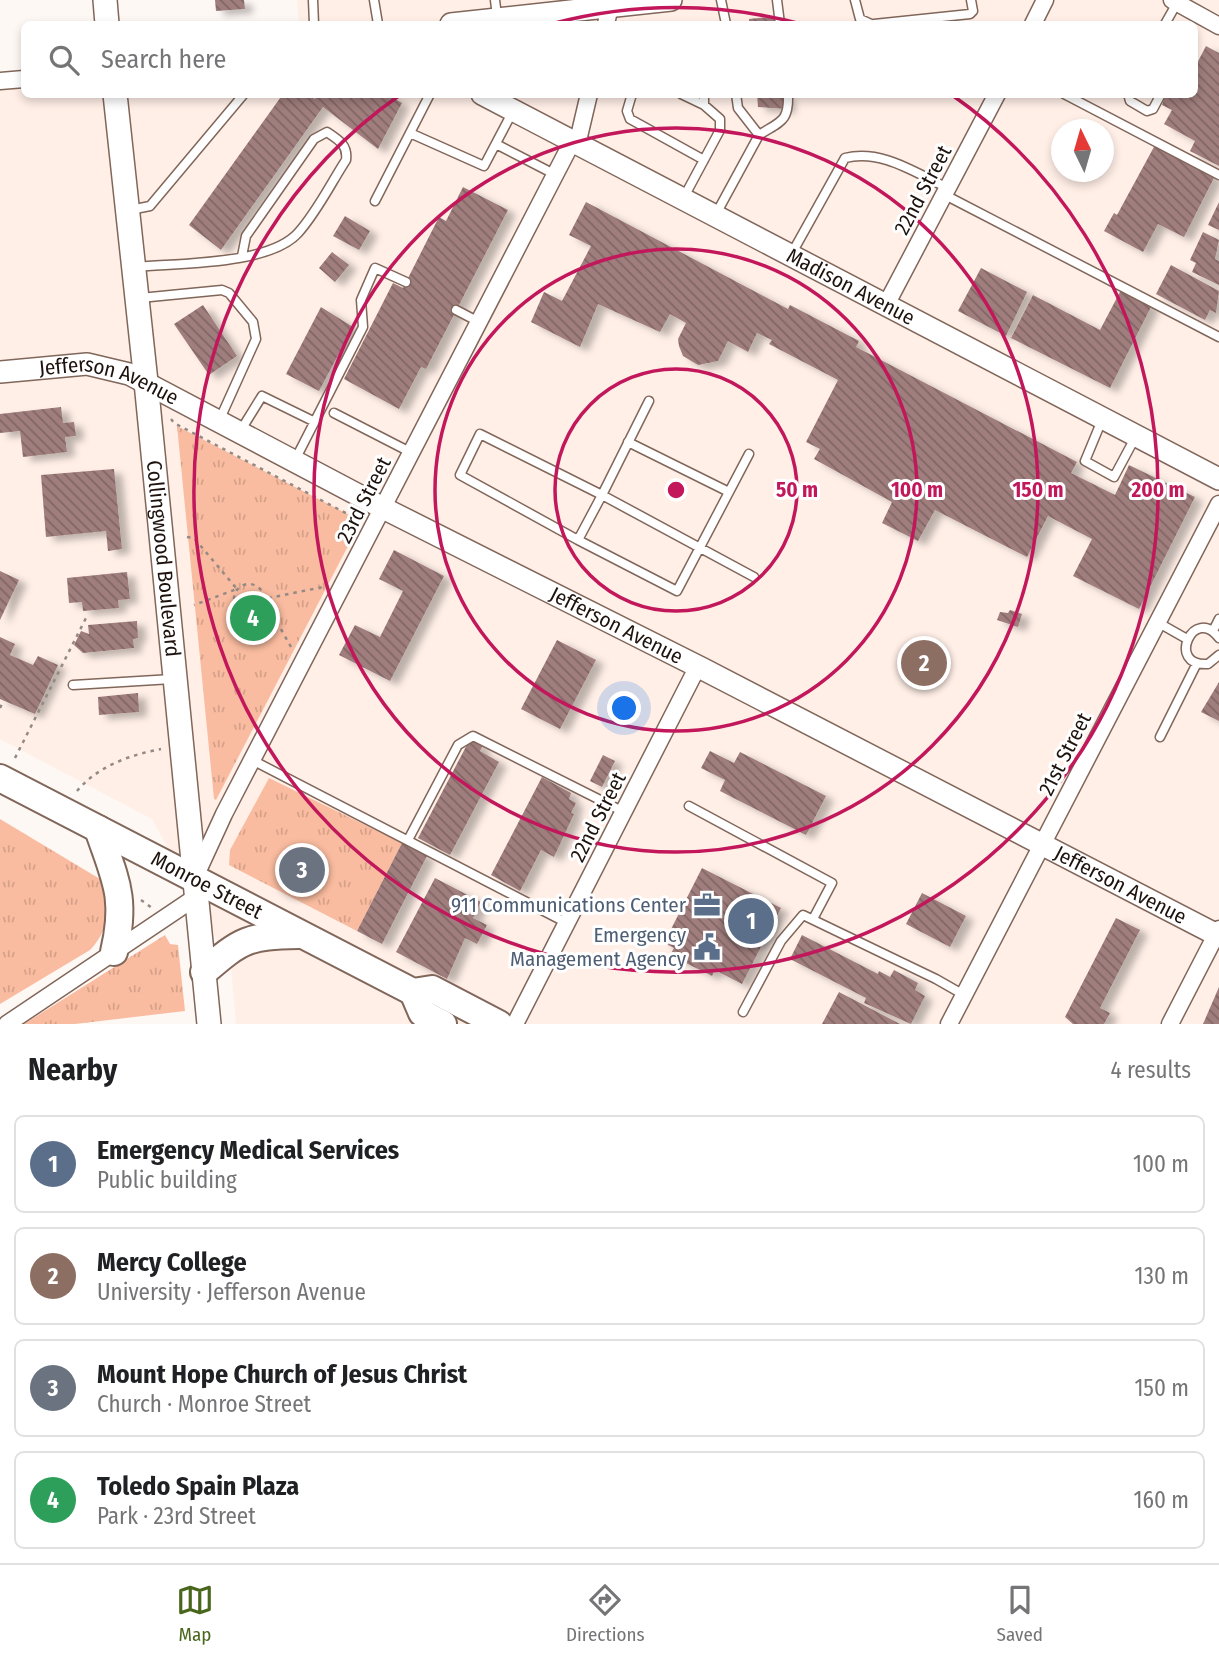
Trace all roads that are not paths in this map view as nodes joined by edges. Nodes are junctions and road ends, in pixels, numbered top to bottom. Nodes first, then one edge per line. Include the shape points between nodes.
1 (105, 0) edge
2 (313, 0) edge
3 (374, 0) edge
4 (671, 0) edge
5 (720, 0) edge
6 (777, 0) edge
7 (855, 0) edge
8 (971, 0) edge
9 (1045, 0) edge
10 (1174, 1) edge
11 (496, 10) edge
12 (606, 10) edge
13 (107, 21) edge
14 (314, 21) edge
15 (378, 21) edge
16 (461, 21) edge
17 (725, 21) edge
18 (780, 21) edge
19 (865, 21) edge
20 (901, 21) edge
21 (1034, 21) edge
22 (1166, 21) edge
23 (1219, 26) edge
24 (21, 79) edge
25 (0, 81) edge
26 (115, 98) edge
27 (241, 98) edge
28 (428, 98) edge
29 (489, 98) edge
30 (588, 98) edge
31 (631, 98) edge
32 (689, 98) edge
33 (704, 98) edge
34 (737, 98) edge
35 (788, 98) edge
36 (995, 98) edge
37 (1072, 98) edge
38 (1129, 98) edge
39 (1159, 98) edge
40 (704, 105) junction
41 (513, 111) junction
42 (410, 133) junction
43 (759, 135) junction
44 (496, 144) junction
45 (575, 144) junction
46 (704, 160) junction
47 (1219, 174) edge
48 (556, 175) junction
49 (947, 191) junction
50 (683, 200) junction
51 (374, 201) dead end
52 (127, 210) junction
53 (715, 216) junction
54 (242, 256) junction
55 (790, 256) junction
56 (134, 267) junction
57 (406, 282) dead end
58 (137, 299) junction
59 (886, 305) junction
60 (456, 310) dead end
61 (479, 322) junction
62 (1219, 337) edge
63 (0, 372) edge
64 (146, 382) junction
65 (649, 401) dead end
66 (334, 413) dead end
67 (1103, 418) junction
68 (219, 421) junction
69 (313, 421) junction
70 (240, 432) junction
71 (1136, 436) junction
72 (628, 442) junction
73 (412, 453) junction
74 (749, 454) dead end
75 (295, 461) junction
76 (1217, 474) edge
77 (729, 492) junction
78 (601, 495) junction
79 (1219, 504) edge
80 (383, 509) junction
81 (578, 540) junction
82 (700, 547) junction
83 (754, 577) dead end
84 (1219, 619) edge
85 (1157, 622) junction
86 (1216, 635) edge
87 (1187, 639) junction
88 (1219, 655) edge
89 (1197, 663) junction
90 (698, 666) junction
91 (175, 679) junction
92 (73, 685) dead end
93 (1160, 737) dead end
94 (253, 760) junction
95 (8, 768) edge
96 (689, 806) dead end
97 (624, 813) junction
98 (97, 829) junction
99 (408, 841) junction
100 (1042, 845) junction
101 (195, 888) junction
102 (813, 919) junction
103 (567, 923) junction
104 (1218, 933) edge
105 (301, 934) junction
106 (114, 952) junction
107 (204, 972) junction
108 (413, 992) junction
109 (964, 995) junction
110 (743, 1012) dead end
111 (7, 1024) edge
112 (209, 1024) edge
113 (443, 1024) edge
114 (499, 1024) edge
115 (515, 1024) edge
116 (949, 1024) edge
117 (1170, 1024) edge

1 - 13 main road
2 - 14 lane
3 - 15 lane
4 - 12 street
5 - 17 lane
6 - 18 lane
7 - 19 lane via 860,19
8 - 20 lane via 970,14
9 - 21 street
10 - 22 lane
10 - 23 street
11 - 12 street
11 - 16 street
24 - 25 street
26 - 52 main road, Collingwood Boulevard
27 - 52 lane via 150,206
28 - 42 lane
29 - 41 street, Madison Avenue
30 - 45 street, 23rd Street
31 - 46 lane via 630,119
32 - 40 lane
33 - 40 lane
34 - 43 lane via 738,108
35 - 43 lane via 786,119
36 - 49 street, 22nd Street
37 - 47 lane
38 - 39 lane via 1147,111
40 - 46 lane via 720,119 720,130
41 - 44 lane
41 - 45 street, Madison Avenue
42 - 44 lane via 484,166
42 - 51 lane
43 - 53 lane
44 - 48 lane
45 - 48 street, 23rd Street
45 - 50 street, Madison Avenue
46 - 50 lane
48 - 61 street, 23rd Street
49 - 55 lane via 878,156 845,158
49 - 59 street, 22nd Street
49 - 62 lane
50 - 53 street, Madison Avenue
52 - 56 main road, Collingwood Boulevard
53 - 55 street, Madison Avenue
54 - 54 lane via 275,249 298,233 346,160 347,151 340,141 327,132 314,139 246,236
54 - 56 lane
55 - 59 street, Madison Avenue
56 - 58 main road, Collingwood Boulevard
57 - 69 lane via 375,268 361,300 363,327
58 - 64 main road, Collingwood Boulevard
58 - 68 lane via 222,290 253,322 256,340
59 - 67 street, Madison Avenue
60 - 61 lane
61 - 73 street, 23rd Street
63 - 64 street, Jefferson Avenue via 87,364 111,367
64 - 68 street, Jefferson Avenue
64 - 91 main road, Collingwood Boulevard
65 - 72 lane
66 - 73 lane
67 - 71 street, Madison Avenue
67 - 71 lane via 1085,461 1114,477
68 - 70 street, Jefferson Avenue
69 - 70 lane via 262,396
69 - 75 lane
70 - 75 street, Jefferson Avenue
71 - 76 street, Madison Avenue
72 - 77 lane
72 - 78 lane
73 - 80 street, 23rd Street
74 - 77 lane
75 - 80 street, Jefferson Avenue
77 - 82 lane
78 - 81 lane
78 - 81 lane via 480,434 460,475
78 - 82 lane
79 - 85 street, 21st Street
80 - 90 street, Jefferson Avenue
80 - 94 street, 23rd Street
81 - 82 lane via 677,591
82 - 83 lane
84 - 86 lane
85 - 87 lane
85 - 100 street, 21st Street
86 - 87 lane via 1201,629
87 - 89 lane via 1186,650
88 - 89 lane via 1208,664
89 - 93 lane
90 - 97 street, 22nd Street
90 - 100 street, Jefferson Avenue
91 - 92 lane
91 - 101 main road, Collingwood Boulevard
94 - 99 lane
94 - 101 street, 23rd Street
95 - 98 main road, Monroe Street
96 - 102 lane via 832,883
97 - 99 lane via 473,736 458,745
97 - 103 street, 22nd Street
98 - 101 main road, Monroe Street
98 - 106 main road via 121,897
99 - 103 lane
100 - 104 street, Jefferson Avenue
100 - 109 street, 21st Street
101 - 105 main road, Monroe Street
101 - 106 street
101 - 107 main road, Collingwood Boulevard
102 - 109 lane
102 - 110 lane via 803,915 781,941
103 - 115 street, 22nd Street
104 - 117 street
105 - 107 main road via 239,942
105 - 108 main road, Monroe Street
106 - 111 street
107 - 112 main road, Collingwood Boulevard
108 - 113 main road, Monroe Street via 422,1013
108 - 114 main road, Monroe Street via 432,989
109 - 116 street, 21st Street

